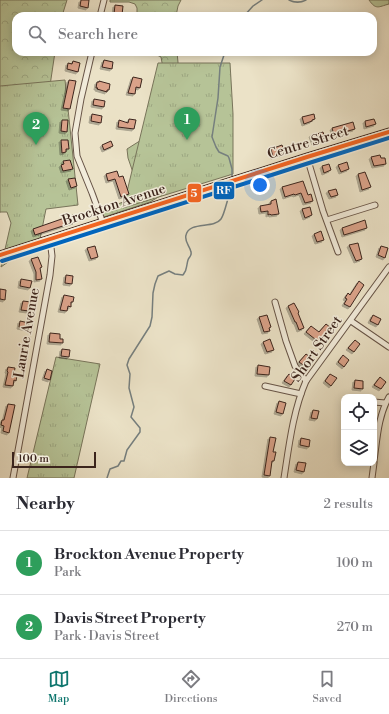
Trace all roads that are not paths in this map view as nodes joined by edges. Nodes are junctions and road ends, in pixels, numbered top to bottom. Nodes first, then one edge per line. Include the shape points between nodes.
1 (104, 0) edge
2 (101, 12) edge
3 (91, 56) edge
4 (389, 132) edge
5 (307, 157) junction
6 (236, 180) joint
7 (375, 204) dead end
8 (327, 220) junction
9 (103, 223) junction
10 (50, 240) junction
11 (338, 252) dead end
12 (0, 255) edge
13 (389, 267) edge
14 (275, 302) dead end
15 (351, 321) junction
16 (389, 347) edge
17 (306, 381) junction
18 (264, 386) dead end
19 (301, 394) junction
20 (389, 397) edge
21 (377, 402) edge
22 (386, 403) junction
23 (377, 440) edge
24 (374, 466) edge
25 (13, 478) edge
26 (284, 478) edge
27 (372, 478) edge

1 - 2 street
3 - 9 street via 75,134 77,156
4 - 5 main road, Centre Street
5 - 6 main road, Centre Street
5 - 8 street
6 - 9 main road, Brockton Avenue
7 - 8 street
8 - 11 street
9 - 10 main road, Brockton Avenue
10 - 12 main road, Brockton Avenue
10 - 25 street, Laurie Avenue via 50,275
13 - 15 street, Short Street
14 - 17 street via 295,366
15 - 16 street
15 - 17 street, Short Street
17 - 19 street, Short Street
18 - 19 street
19 - 26 street, Short Street
20 - 22 street
21 - 22 street
22 - 23 street
24 - 27 street

